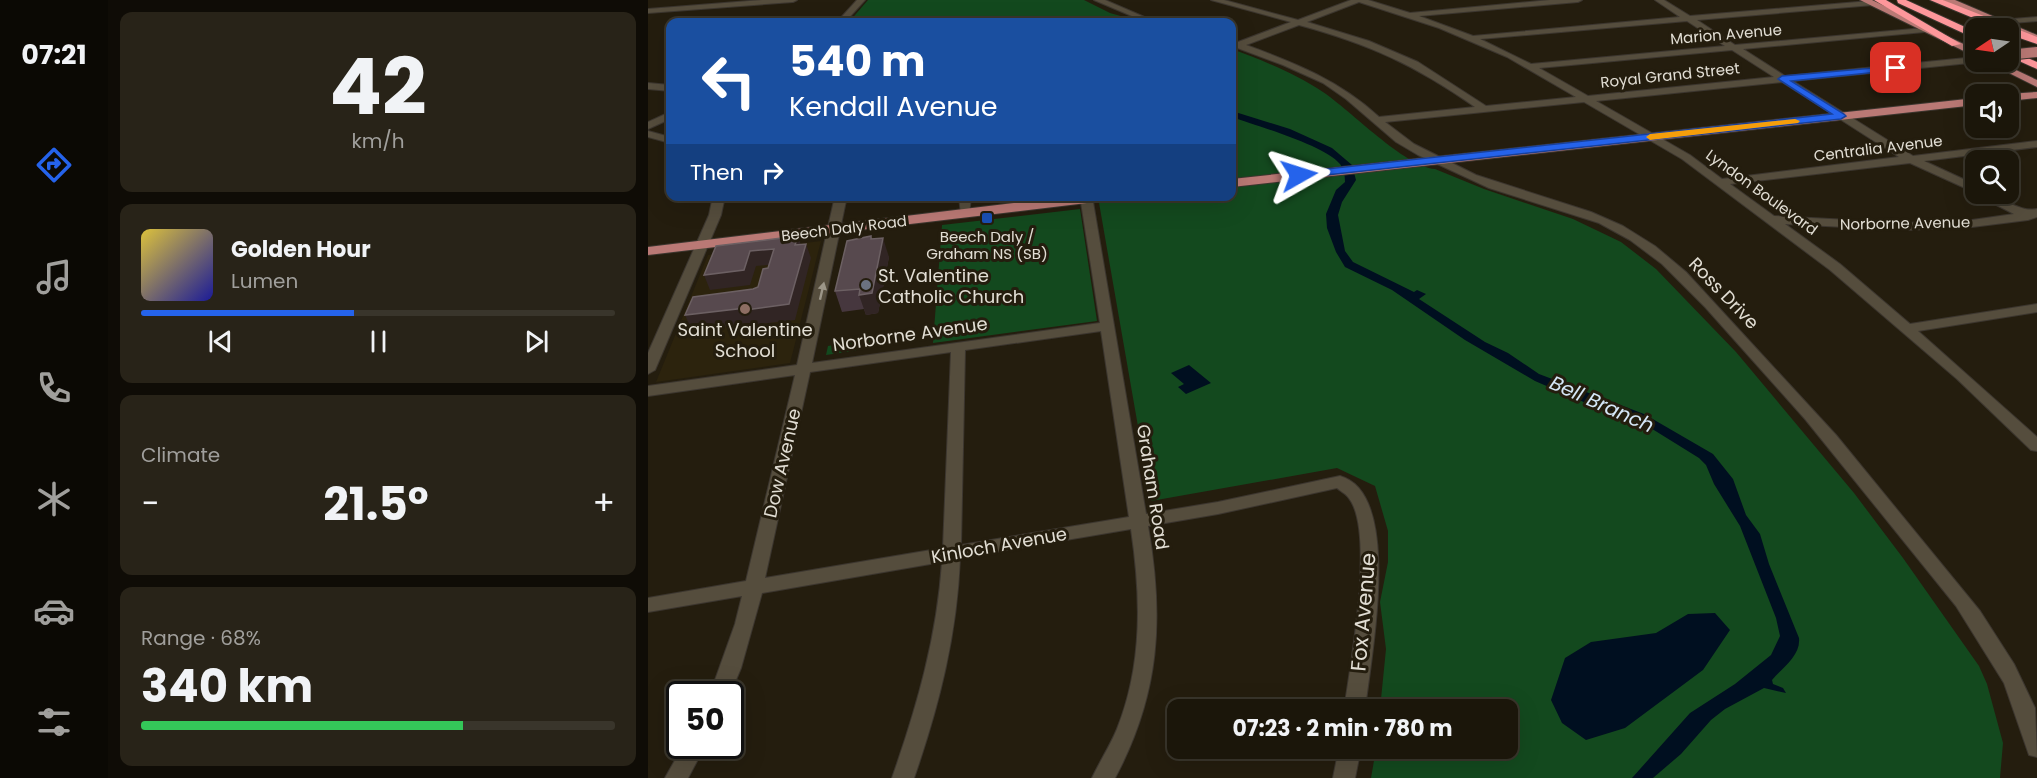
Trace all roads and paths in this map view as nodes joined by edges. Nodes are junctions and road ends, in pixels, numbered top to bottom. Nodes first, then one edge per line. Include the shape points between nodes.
1 (793, 0) edge
2 (861, 0) edge
3 (1098, 0) edge
4 (1215, 0) edge
5 (1359, 0) edge
6 (1437, 0) edge
7 (1578, 0) edge
8 (1659, 0) edge
9 (1898, 0) edge
10 (1914, 0) edge
11 (1935, 0) edge
12 (1947, 0) edge
13 (1871, 1) edge
14 (1449, 10) junction
15 (648, 11) edge
16 (1411, 15) junction
17 (845, 18) edge
18 (1142, 18) edge
19 (1982, 18) edge
20 (1986, 18) edge
21 (2037, 18) edge
22 (1688, 19) junction
23 (1301, 22) junction
24 (1965, 23) edge
25 (2019, 23) edge
26 (1924, 30) junction
27 (1965, 31) edge
28 (2019, 33) edge
29 (1479, 39) junction
30 (2037, 40) edge
31 (1236, 44) edge
32 (1236, 44) edge
33 (1732, 47) junction
34 (2019, 47) edge
35 (1965, 52) edge
36 (1965, 52) edge
37 (2019, 53) edge
38 (1965, 54) edge
39 (2037, 54) edge
40 (2019, 58) edge
41 (1532, 66) junction
42 (2037, 66) edge
43 (2013, 72) edge
44 (1782, 79) junction
45 (2037, 84) edge
46 (648, 86) edge
47 (666, 88) edge
48 (2037, 95) edge
49 (2019, 97) edge
50 (1588, 99) junction
51 (1965, 102) edge
52 (1484, 109) junction
53 (1841, 116) junction
54 (666, 117) edge
55 (1376, 120) junction
56 (648, 126) edge
57 (648, 134) edge
58 (1652, 137) junction
59 (666, 139) edge
60 (2037, 144) edge
61 (1438, 159) junction
62 (1910, 159) junction
63 (1236, 182) edge
64 (1722, 182) junction
65 (1965, 185) edge
66 (718, 201) edge
67 (840, 201) edge
68 (965, 201) edge
69 (1064, 201) edge
70 (1087, 201) edge
71 (2006, 204) edge
72 (964, 214) junction
73 (2034, 216) edge
74 (1773, 219) junction
75 (836, 228) junction
76 (702, 244) junction
77 (648, 251) edge
78 (2037, 308) edge
79 (1107, 326) junction
80 (1908, 329) junction
81 (958, 347) junction
82 (804, 369) junction
83 (648, 370) edge
84 (648, 391) edge
85 (2037, 446) edge
86 (1348, 484) joint
87 (1139, 520) junction
88 (951, 553) junction
89 (753, 586) junction
90 (648, 605) edge
91 (725, 681) edge
92 (1355, 699) edge
93 (2037, 748) edge
94 (687, 759) edge
95 (1348, 759) edge
96 (676, 778) edge
97 (903, 778) edge
98 (1103, 778) edge
99 (1344, 778) edge

1 - 15 street
2 - 17 street
3 - 18 street
4 - 23 street
5 - 16 street, Lyndon Boulevard
5 - 23 street
6 - 14 street
7 - 14 street
8 - 22 street
9 - 27 highway
10 - 24 highway
11 - 19 highway
12 - 20 main road
13 - 22 street
13 - 26 main road
13 - 35 highway
14 - 16 street
14 - 29 street
16 - 29 street, Lyndon Boulevard
21 - 25 street
22 - 29 street
22 - 33 street
23 - 31 street
23 - 52 street via 1406,60
26 - 33 street, Marion Avenue
26 - 36 main road
28 - 30 highway
29 - 41 street, Lyndon Boulevard
32 - 55 street, Ross Drive via 1327,82
33 - 41 street, Marion Avenue
33 - 44 street
34 - 39 highway
37 - 39 main road, bridge
38 - 44 street, Royal Grand Street
40 - 42 highway
41 - 50 street, Lyndon Boulevard
43 - 45 main road
44 - 50 street, Royal Grand Street
44 - 53 street
46 - 47 street
48 - 49 main road
50 - 52 street, Royal Grand Street
50 - 58 street, Lyndon Boulevard
51 - 53 main road
52 - 55 street, Royal Grand Street
53 - 58 main road
53 - 62 street
54 - 56 street
55 - 61 street, Ross Drive via 1408,146
57 - 59 street
58 - 61 main road
58 - 64 street, Lyndon Boulevard
60 - 62 street, Centralia Avenue
61 - 63 main road
61 - 93 street, Ross Drive via 1491,185 1612,225 1653,251 1695,290 1798,399 1953,589 2005,667 2028,715
62 - 64 street, Centralia Avenue
62 - 65 street
64 - 74 street, Lyndon Boulevard
66 - 76 street
67 - 75 street, Dow Avenue
68 - 72 street
69 - 72 main road, Beech Daly Road
70 - 79 street, Graham Road
71 - 73 street
72 - 75 main road, Beech Daly Road
73 - 74 street, Norborne Avenue via 1911,226
74 - 80 street, Lyndon Boulevard
75 - 76 main road, Beech Daly Road
82 -> 75 street, Dow Avenue
76 - 77 main road, Beech Daly Road
76 - 83 street
78 - 80 street
79 - 81 street, Norborne Avenue
79 - 87 street, Graham Road
80 - 85 street, Lyndon Boulevard
81 - 82 street, Norborne Avenue
81 - 88 street
82 - 84 street, Norborne Avenue
82 - 89 street, Dow Avenue
86 - 87 street, Kinloch Avenue via 1334,483
86 - 92 street, Fox Avenue via 1356,492 1366,520 1370,571
87 - 88 street, Kinloch Avenue
87 - 98 street, Graham Road via 1149,587 1149,644 1131,717
88 - 89 street, Kinloch Avenue
88 - 97 street via 943,639 933,685
89 - 90 street, Kinloch Avenue
89 - 91 street, Dow Avenue via 739,646
94 - 96 street
95 - 99 street

